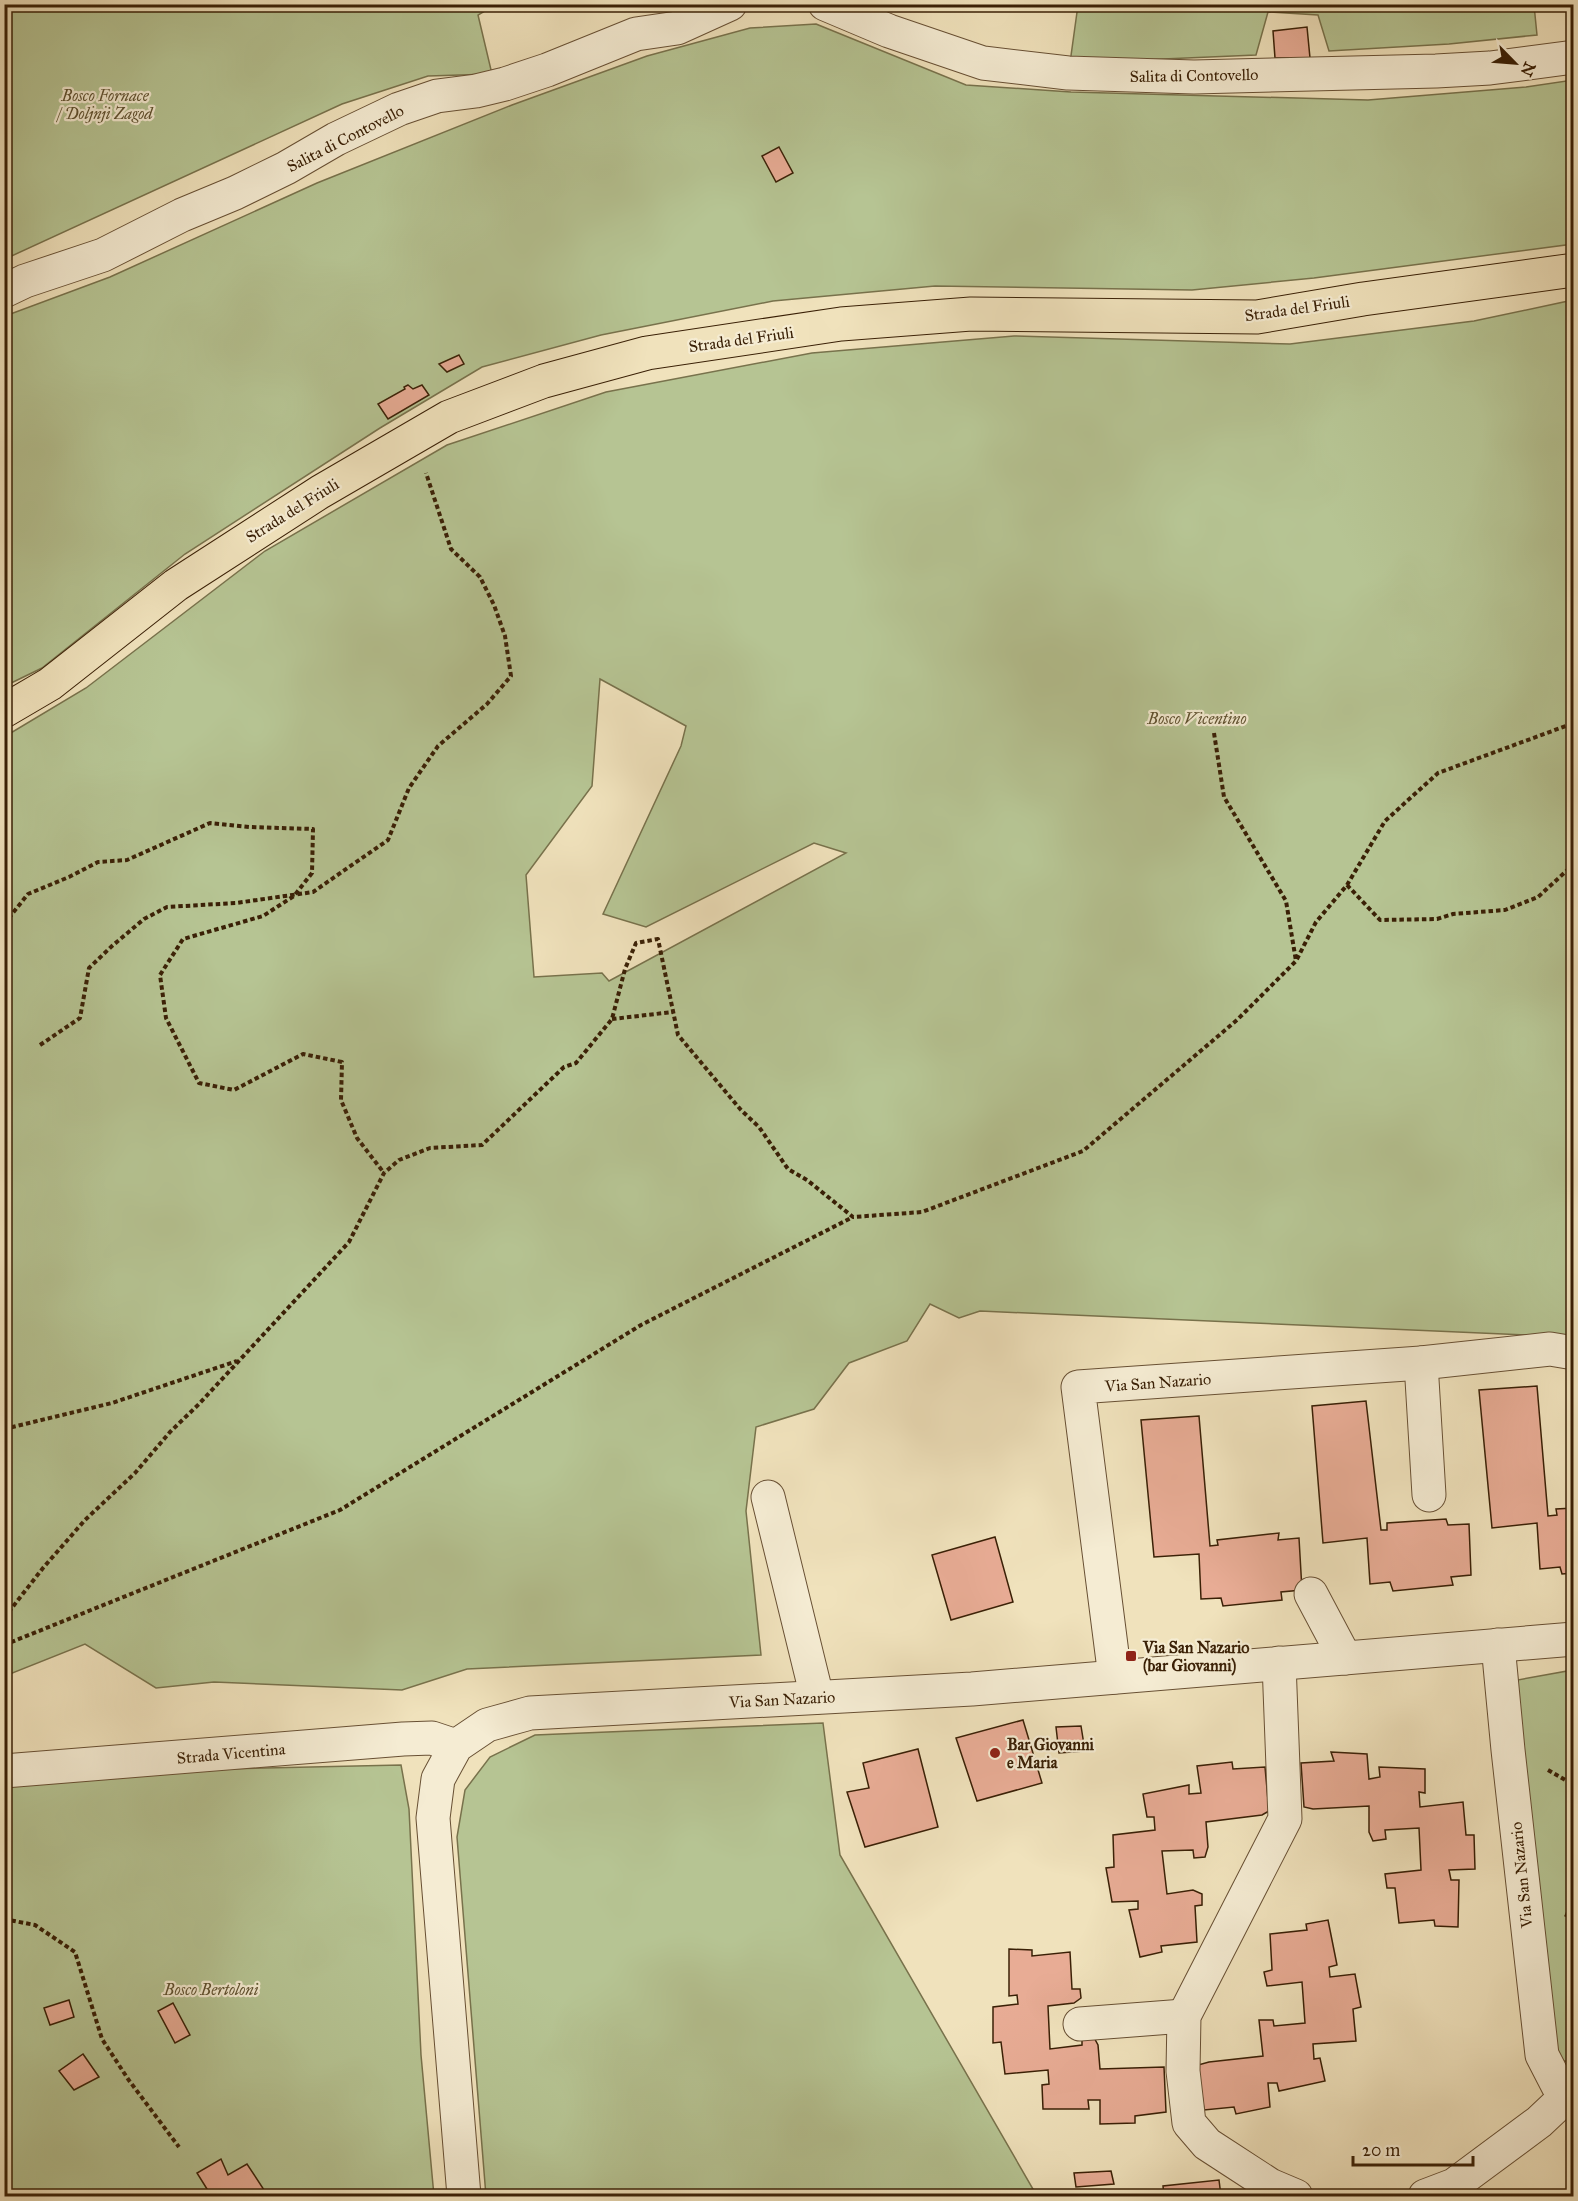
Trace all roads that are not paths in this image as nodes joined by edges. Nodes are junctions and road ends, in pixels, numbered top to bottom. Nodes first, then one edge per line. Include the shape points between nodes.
1 (730, 4) edge
2 (825, 4) edge
3 (1574, 57) edge
4 (1574, 270) edge
5 (4, 291) edge
6 (4, 711) edge
7 (1574, 1353) edge
8 (1421, 1363) junction
9 (1429, 1495) dead end
10 (768, 1497) dead end
11 (1311, 1594) dead end
12 (1574, 1639) edge
13 (1498, 1645) junction
14 (1345, 1658) junction
15 (1279, 1663) junction
16 (1115, 1677) junction
17 (817, 1697) junction
18 (456, 1746) junction
19 (4, 1771) edge
20 (1184, 2016) junction
21 (1080, 2024) dead end
22 (1574, 2088) edge
23 (1445, 2193) edge
24 (464, 2196) edge
25 (1296, 2196) edge

1 - 5 street, Salita di Contovello via 677,28 636,34 506,84 437,96 399,109 103,255
2 - 3 street, Salita di Contovello via 982,63 1068,73 1194,77 1436,71
4 - 6 main road, Strada del Friuli via 1257,317 971,314 841,324 647,353 544,381 449,417 320,492 176,585 50,684
7 - 8 street, Via San Nazario via 1550,1349
8 - 9 street
8 - 16 street, Via San Nazario via 1078,1387
10 - 17 street
11 - 14 street
12 - 13 street, Via San Nazario
13 - 14 street, Via San Nazario
13 - 22 street, Via San Nazario via 1542,2055 1558,2086
14 - 15 street, Via San Nazario
15 - 16 street, Via San Nazario
15 - 20 street via 1285,1819
16 - 17 street, Via San Nazario
17 - 18 street, Via San Nazario via 530,1713 487,1725
18 - 19 street, Strada Vicentina via 432,1738 403,1739
18 - 24 street via 438,1779 434,1818
20 - 21 street
20 - 25 street via 1183,2071 1190,2123 1207,2144
22 - 23 street, Via San Nazario via 1539,2122

